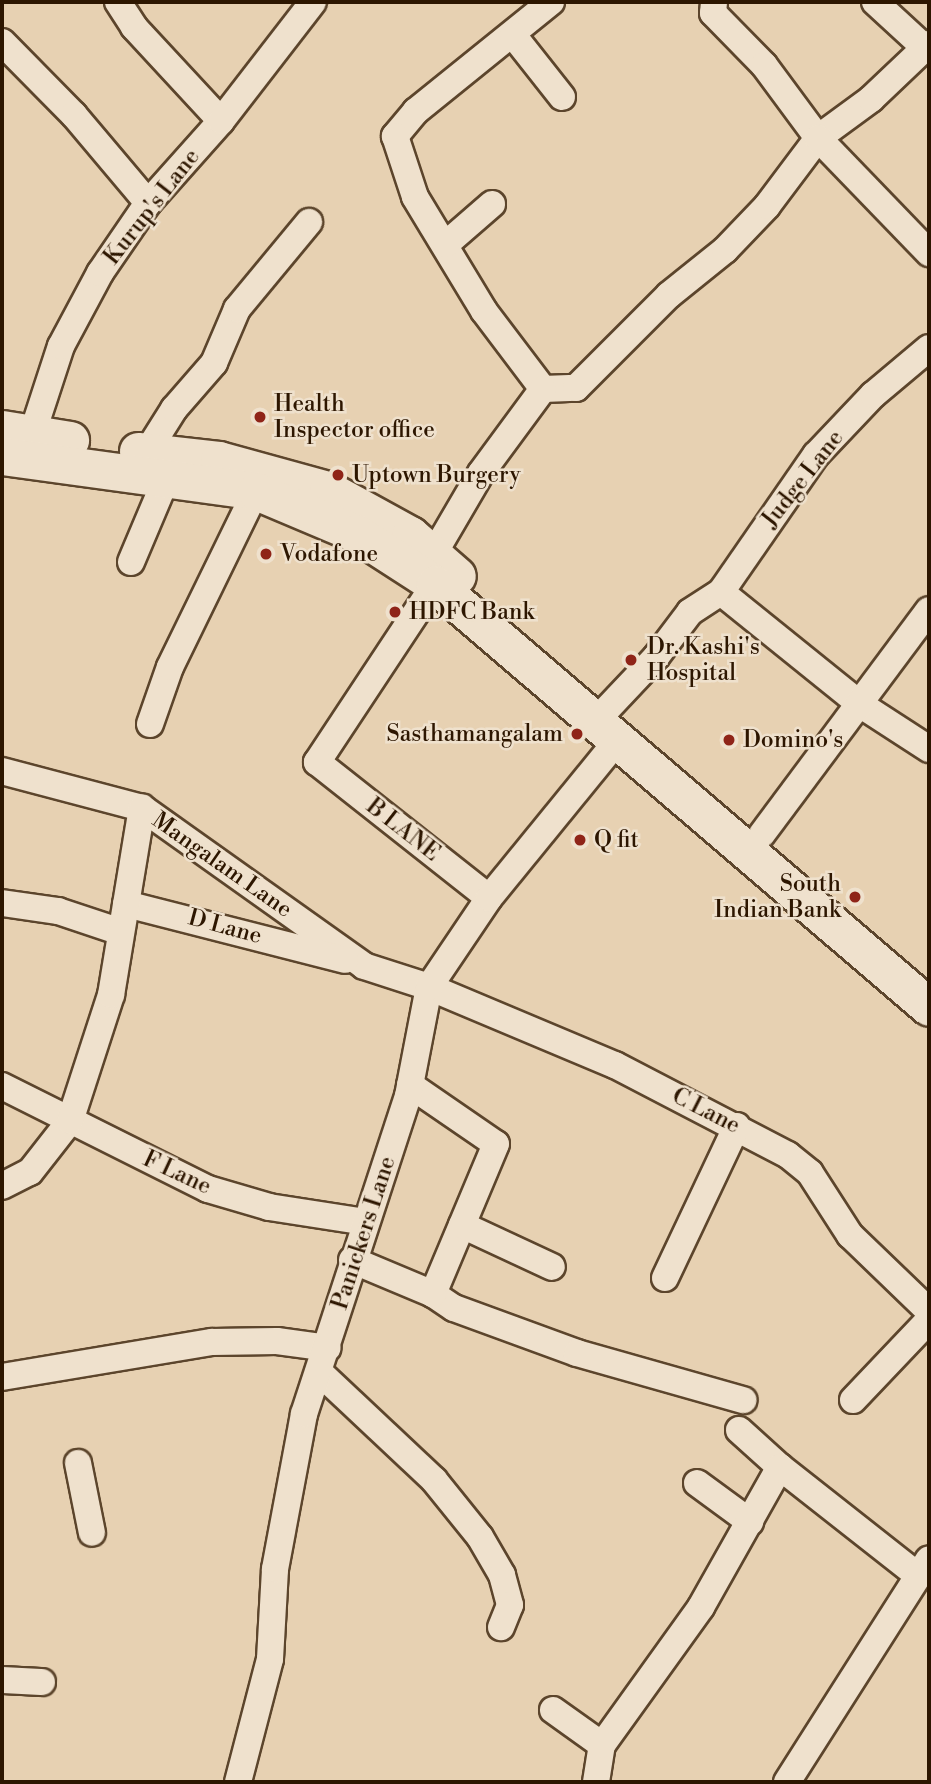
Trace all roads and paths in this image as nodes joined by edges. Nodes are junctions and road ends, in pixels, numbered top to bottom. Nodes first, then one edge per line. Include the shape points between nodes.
1 (118, 2) edge
2 (313, 2) edge
3 (551, 2) edge
4 (714, 2) edge
5 (875, 2) edge
6 (513, 35) junction
7 (2, 41) edge
8 (927, 46) edge
9 (562, 97) dead end
10 (221, 121) junction
11 (818, 138) junction
12 (148, 204) junction
13 (492, 204) dead end
14 (309, 222) dead end
15 (446, 244) junction
16 (929, 253) edge
17 (929, 348) edge
18 (543, 389) junction
19 (14, 444) edge
20 (157, 466) junction
21 (256, 491) junction
22 (131, 562) dead end
23 (434, 569) junction
24 (720, 592) junction
25 (929, 610) edge
26 (861, 705) junction
27 (150, 724) dead end
28 (613, 724) junction
29 (929, 748) edge
30 (2, 771) edge
31 (142, 808) junction
32 (762, 834) junction
33 (489, 898) junction
34 (2, 903) edge
35 (126, 904) junction
36 (121, 932) junction
37 (364, 965) junction
38 (929, 974) edge
39 (429, 987) junction
40 (929, 1007) edge
41 (410, 1085) junction
42 (2, 1086) edge
43 (70, 1121) junction
44 (737, 1126) junction
45 (2, 1186) edge
46 (366, 1222) junction
47 (462, 1225) junction
48 (539, 1254) dead end
49 (352, 1260) junction
50 (665, 1278) dead end
51 (433, 1294) junction
52 (929, 1311) edge
53 (929, 1320) edge
54 (323, 1360) junction
55 (2, 1377) edge
56 (743, 1400) dead end
57 (853, 1400) dead end
58 (739, 1430) dead end
59 (78, 1463) dead end
60 (780, 1467) junction
61 (697, 1483) dead end
62 (750, 1522) junction
63 (92, 1532) dead end
64 (923, 1567) edge
65 (501, 1627) dead end
66 (2, 1680) edge
67 (42, 1682) dead end
68 (553, 1710) dead end
69 (602, 1745) junction
70 (238, 1782) edge
71 (596, 1782) edge
72 (788, 1782) edge

1 - 10 street via 134,27
2 - 10 street, Kurup's Lane
3 - 6 street
4 - 11 street via 713,13 764,65
5 - 8 street
6 - 9 street
6 - 15 street via 416,111 395,136 415,197
7 - 12 street via 74,115
8 - 11 street
10 - 12 street, Kurup's Lane
11 - 16 street
11 - 18 street via 767,206 576,388
12 - 19 street, Kurup's Lane via 100,273
13 - 15 street
14 - 20 street via 237,309 214,363 174,409
15 - 18 street via 484,311
17 - 24 street, Judge Lane via 873,396 816,455
18 - 23 street via 481,473
19 - 20 main road
20 - 21 main road
20 - 22 street
20 - 23 main road via 219,460 328,490 410,535
21 - 23 main road
21 - 27 street via 170,667
23 - 28 main road
23 - 33 street, B LANE via 317,762
24 - 26 street
24 - 28 street, Panickers Lane via 690,612
25 - 26 street
26 - 29 street
26 - 32 street
28 - 32 main road
28 - 33 street, Panickers Lane
28 - 40 main road
30 - 31 street, Mangalam Lane
31 - 35 street
31 - 37 street, Mangalam Lane
32 - 38 main road
33 - 39 street, Panickers Lane
34 - 36 street via 58,911
35 - 36 street
35 - 37 street, D Lane
36 - 43 street via 111,995
37 - 39 street, Mangalam Lane
39 - 41 street, Panickers Lane
39 - 44 street, C Lane via 615,1065
41 - 46 street, Panickers Lane
41 - 47 street via 496,1144
42 - 43 street, F Lane
43 - 45 street via 30,1172
43 - 46 street, F Lane via 236,1199
44 - 50 street
44 - 52 street, C Lane via 810,1173 850,1234
46 - 49 street, Panickers Lane
47 - 48 street
47 - 51 street
49 - 51 street
49 - 54 street, Panickers Lane
51 - 56 street via 454,1308 577,1353
53 - 57 street
54 - 55 street via 277,1341 212,1342
54 - 65 street via 480,1537 502,1575 510,1605
54 - 70 street, Panickers Lane via 304,1415 275,1569 270,1659
58 - 60 street
59 - 63 street
60 - 62 street
60 - 64 street
61 - 62 street
62 - 69 street via 701,1607
64 - 72 street
66 - 67 street
68 - 69 street
69 - 71 street

